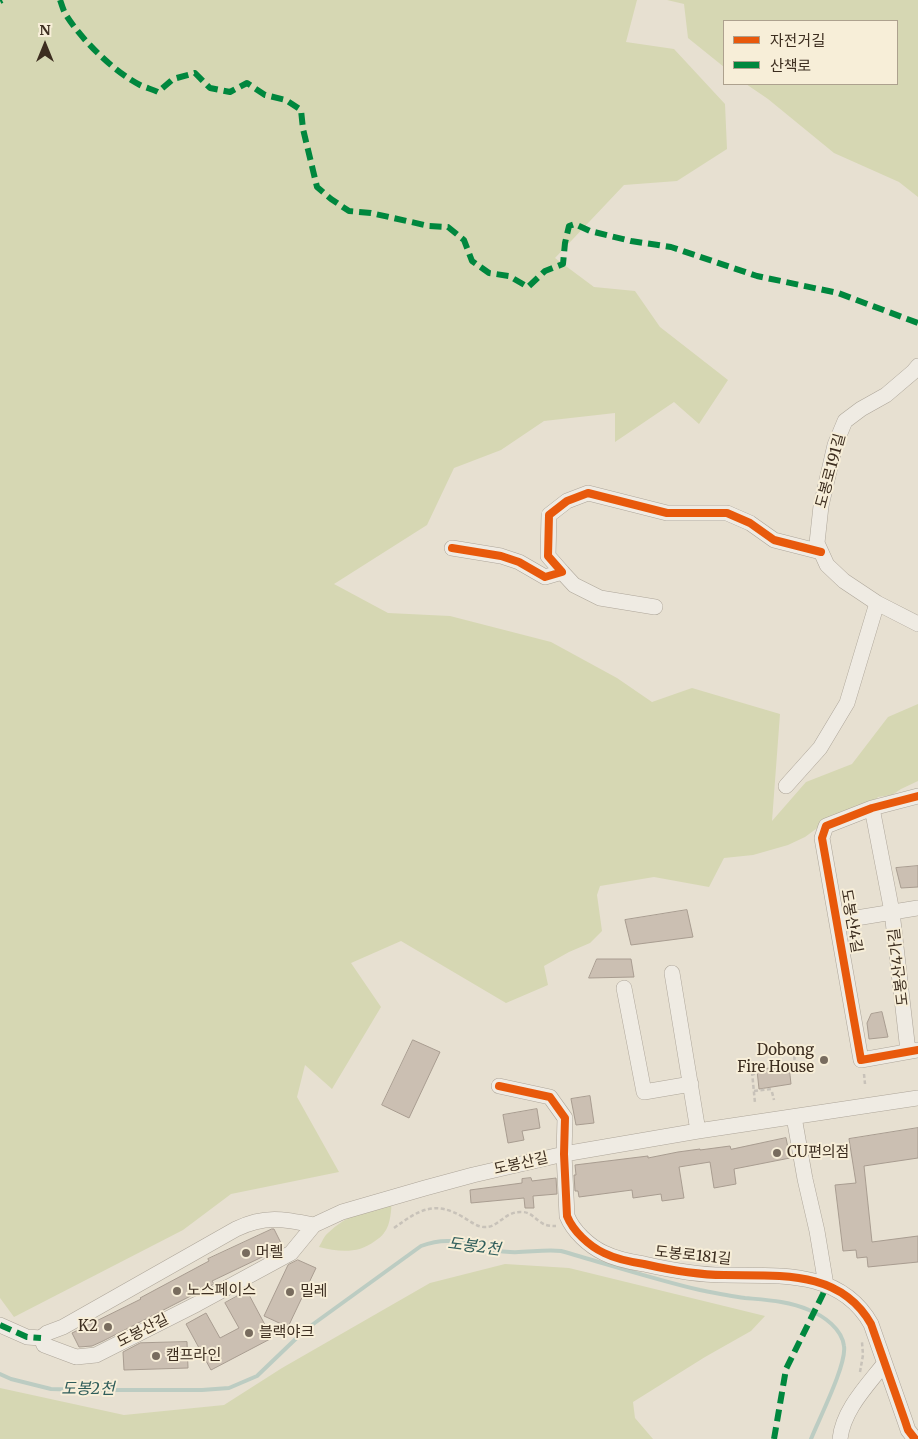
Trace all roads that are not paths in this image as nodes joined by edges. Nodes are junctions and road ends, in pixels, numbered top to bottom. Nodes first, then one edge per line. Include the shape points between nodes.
1 (918, 366) edge
2 (452, 548) dead end
3 (821, 552) junction
4 (562, 572) junction
5 (877, 603) junction
6 (655, 607) dead end
7 (918, 624) edge
8 (786, 786) dead end
9 (918, 796) edge
10 (872, 808) junction
11 (918, 908) edge
12 (892, 912) junction
13 (838, 921) junction
14 (672, 973) dead end
15 (624, 988) dead end
16 (913, 1050) edge
17 (691, 1084) junction
18 (499, 1086) dead end
19 (918, 1098) edge
20 (794, 1117) junction
21 (698, 1131) junction
22 (564, 1154) junction
23 (314, 1225) junction
24 (826, 1285) junction
25 (0, 1325) edge
26 (41, 1338) junction
27 (884, 1364) junction
28 (840, 1439) edge
29 (915, 1439) edge

1 - 3 street, 도봉로191길 via 886,395 845,421 835,445 821,506 817,543
2 - 4 street via 501,556 519,562 545,578
3 - 4 street via 774,540 750,523 727,513 667,513 588,493 567,501 549,515 548,556
3 - 5 street, 도봉로191길 via 827,565 844,581
4 - 6 street via 574,585 600,598
5 - 7 street, 도봉로191길
5 - 8 street via 847,703 820,748
9 - 10 street, 도봉산4길
10 - 12 street, 도봉산4가길
10 - 13 street, 도봉산4길 via 826,826 822,838
11 - 12 street, 도봉산4가길
12 - 13 street, 도봉산4가길
12 - 16 street, 도봉산4가길
13 - 16 street, 도봉산4길 via 861,1060
14 - 17 street
15 - 17 street via 644,1092
17 - 21 street
18 - 22 street, 도봉로181길 via 550,1098 565,1118
19 - 20 street, 도봉산길
20 - 21 street, 도봉산길
20 - 24 street
21 - 22 street, 도봉산길
22 - 23 street, 도봉산길 via 425,1188 342,1212
22 - 24 street, 도봉로181길 via 569,1222 593,1247 605,1254 668,1269 804,1278
23 - 26 street via 283,1219 250,1223
23 - 26 street, 도봉산길 via 291,1252 198,1304 96,1355 76,1357 44,1344
24 - 27 street, 도봉로181길 via 842,1293 867,1317
25 - 26 street, 도봉산길 via 26,1337
27 - 28 street via 850,1410
27 - 29 street, 도봉로181길 via 904,1421

